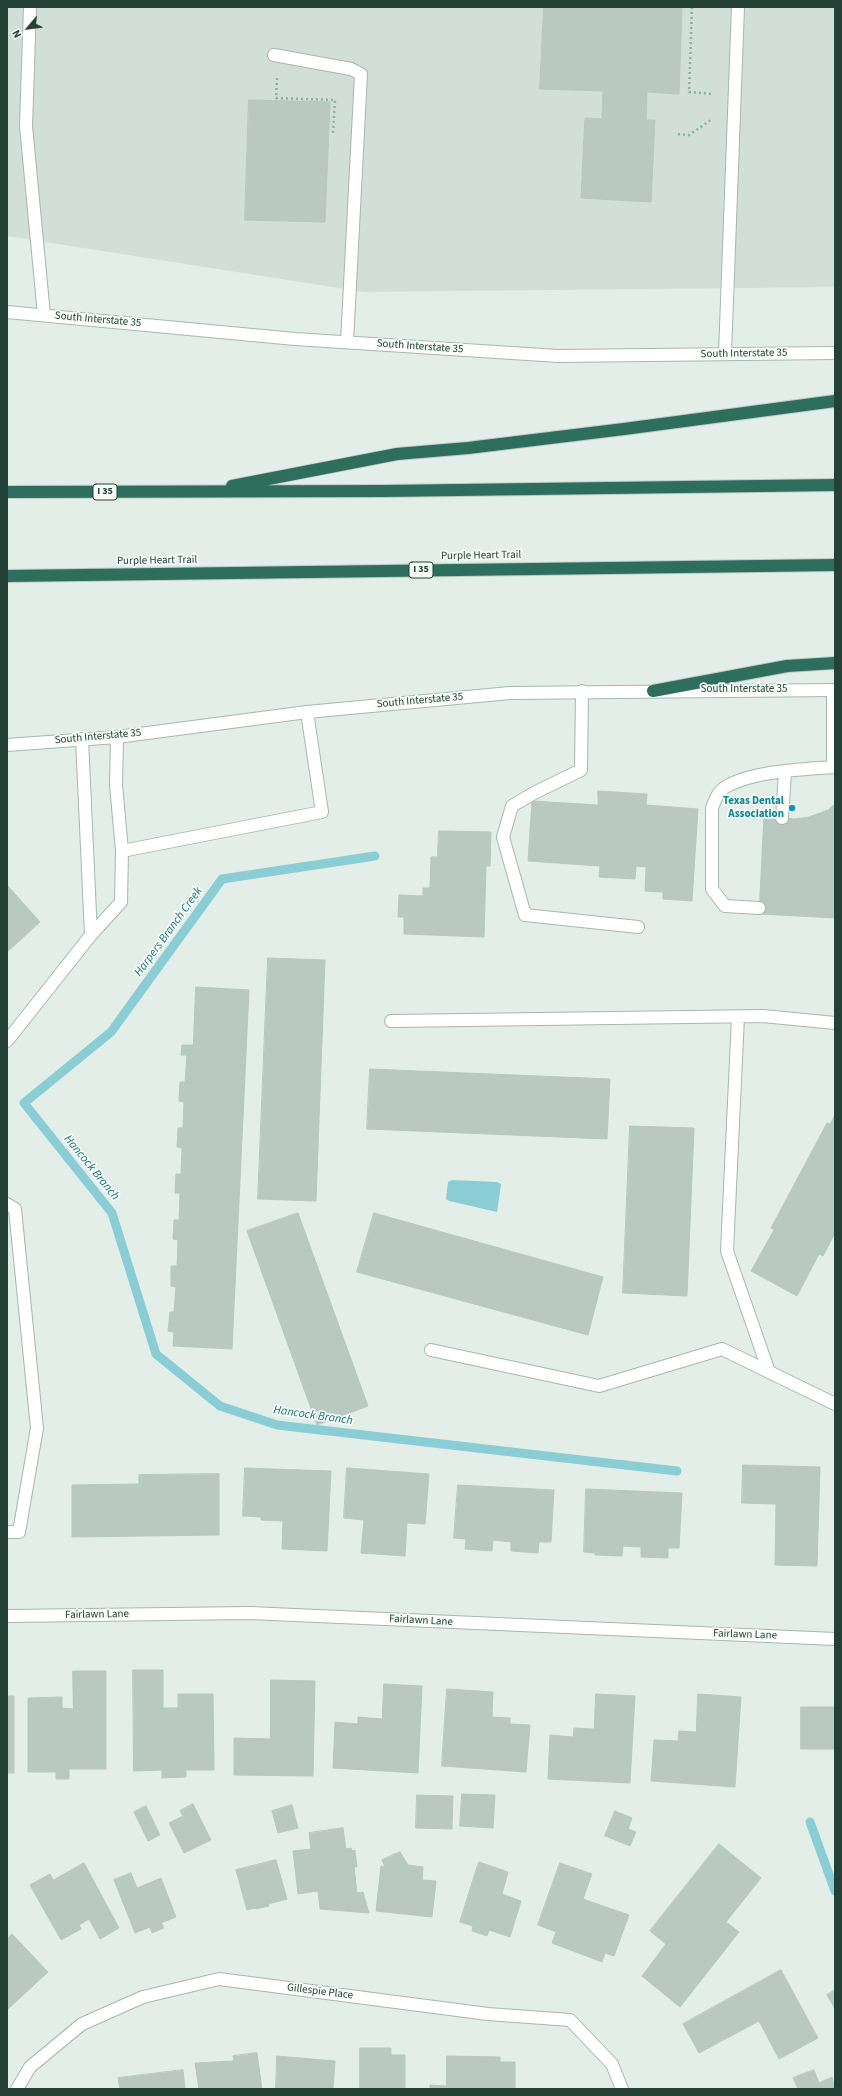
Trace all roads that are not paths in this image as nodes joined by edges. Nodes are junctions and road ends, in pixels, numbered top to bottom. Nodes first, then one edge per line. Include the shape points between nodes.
1 (30, 7) edge
2 (738, 7) edge
3 (276, 55) road end
4 (7, 312) edge
5 (44, 315) junction
6 (347, 342) junction
7 (835, 353) edge
8 (725, 354) junction
9 (835, 401) edge
10 (835, 485) edge
11 (203, 491) junction
12 (7, 492) edge
13 (835, 565) edge
14 (7, 576) edge
15 (835, 663) edge
16 (834, 690) edge
17 (582, 691) junction
18 (653, 691) junction
19 (307, 712) junction
20 (117, 737) junction
21 (82, 739) junction
22 (7, 745) edge
23 (834, 767) edge
24 (785, 772) junction
25 (782, 818) dead end
26 (122, 851) junction
27 (759, 908) dead end
28 (638, 927) dead end
29 (90, 936) junction
30 (738, 1017) junction
31 (391, 1021) dead end
32 (835, 1023) edge
33 (7, 1041) edge
34 (7, 1204) edge
35 (431, 1350) dead end
36 (768, 1372) junction
37 (835, 1404) edge
38 (7, 1532) edge
39 (7, 1616) edge
40 (835, 1639) edge
41 (17, 2089) edge
42 (622, 2089) edge

1 - 5 main road via 26,126
2 - 8 main road
3 - 6 main road via 351,69 361,74
4 - 5 main road, South Interstate 35
5 - 6 main road, South Interstate 35
6 - 8 main road, South Interstate 35 via 558,356
7 - 8 main road, South Interstate 35
9 - 11 highway via 624,430 397,454
10 - 11 highway, I 35
11 - 12 highway, I 35
13 - 14 highway, Purple Heart Trail / I 35
15 - 18 highway via 787,666
16 - 18 main road, South Interstate 35
16 - 23 main road
17 - 18 main road, South Interstate 35
17 - 19 main road, South Interstate 35 via 510,693
17 - 28 main road via 581,770 534,792 512,806 503,837 524,915
19 - 20 main road, South Interstate 35
19 - 26 main road via 322,812
20 - 21 main road, South Interstate 35
20 - 26 main road via 116,785
21 - 22 main road, South Interstate 35
21 - 29 main road
23 - 24 main road
24 - 25 main road
24 - 27 main road via 754,776 726,786 716,797 712,808 712,889 725,906
26 - 29 main road via 121,902
29 - 33 main road
30 - 31 main road
30 - 32 main road via 763,1016
30 - 36 main road via 727,1251
34 - 38 main road via 15,1209 37,1428 19,1532
35 - 36 main road via 599,1386 722,1349
36 - 37 main road
39 - 40 main road, Fairlawn Lane via 250,1613
41 - 42 main road, Gillespie Place via 30,2067 82,2024 143,1997 220,1979 488,2014 570,2020 612,2064

